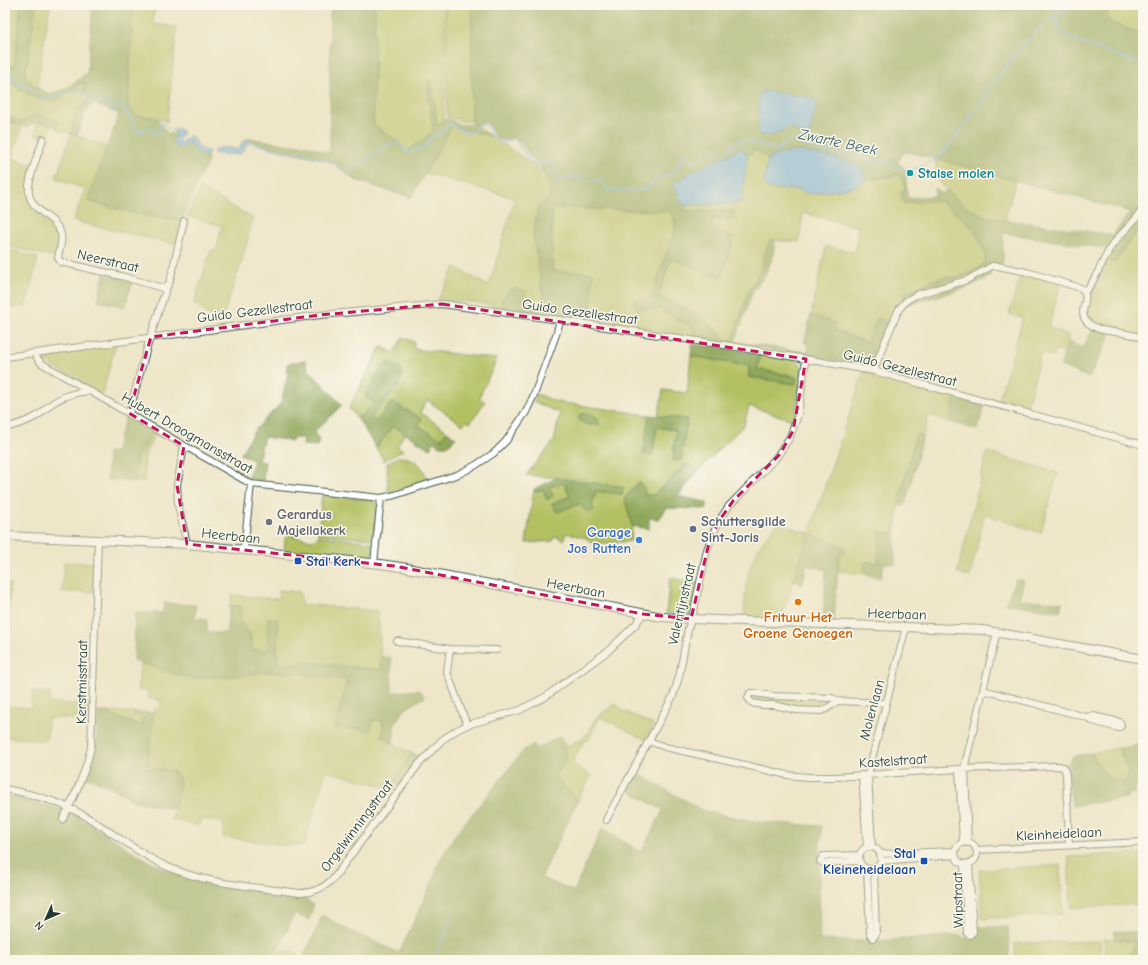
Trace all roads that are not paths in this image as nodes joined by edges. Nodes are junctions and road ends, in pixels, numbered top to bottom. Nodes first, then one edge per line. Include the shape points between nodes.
1 (43, 139) dead end
2 (1143, 208) edge
3 (184, 220) dead end
4 (166, 289) junction
5 (1086, 292) junction
6 (560, 320) junction
7 (151, 337) junction
8 (1143, 339) edge
9 (36, 353) junction
10 (5, 357) edge
11 (806, 359) junction
12 (874, 371) junction
13 (90, 391) junction
14 (129, 413) junction
15 (5, 428) edge
16 (1143, 445) edge
17 (184, 446) junction
18 (251, 484) junction
19 (381, 498) junction
20 (5, 536) edge
21 (98, 540) junction
22 (187, 544) junction
23 (244, 549) junction
24 (374, 563) junction
25 (643, 614) junction
26 (691, 619) junction
27 (906, 627) junction
28 (997, 632) junction
29 (398, 641) dead end
30 (450, 649) junction
31 (497, 650) dead end
32 (1143, 660) edge
33 (983, 690) junction
34 (838, 701) junction
35 (886, 703) junction
36 (1086, 717) junction
37 (467, 725) junction
38 (649, 741) junction
39 (963, 769) junction
40 (865, 774) junction
41 (5, 789) edge
42 (69, 807) junction
43 (63, 819) dead end
44 (606, 820) dead end
45 (1143, 842) edge
46 (966, 843) junction
47 (1069, 845) junction
48 (870, 847) junction
49 (976, 850) junction
50 (955, 853) junction
51 (859, 858) junction
52 (880, 858) junction
53 (966, 864) junction
54 (870, 869) junction
55 (1143, 956) edge
56 (1141, 960) edge

1 - 4 street, Neerstraat via 29,184 29,194 38,210 56,225 61,234 59,260
2 - 5 street via 1113,243 1096,279
3 - 4 street
4 - 7 street
5 - 8 street via 1083,312 1088,323
5 - 12 street via 1081,288 1027,272 992,266 967,280 916,295 902,304
6 - 7 street, Guido Gezellestraat via 442,304 320,315
6 - 11 street, Guido Gezellestraat
6 - 19 street, Hubert Droogmansstraat via 526,412 506,441 494,453 459,474
7 - 9 street, Guido Gezellestraat
7 - 14 street
9 - 10 street, Guido Gezellestraat
9 - 13 street, Hubert Droogmansstraat via 41,363
11 - 12 street, Guido Gezellestraat
11 - 26 street, Valentijnstraat via 799,410 792,431 780,454 733,501 715,528 707,550
12 - 16 street, Guido Gezellestraat
13 - 14 street, Hubert Droogmansstraat
13 - 15 street via 75,392 55,402 37,416
14 - 17 street, Hubert Droogmansstraat
17 - 18 street, Hubert Droogmansstraat
17 - 22 street via 177,485 178,505
18 - 19 street, Hubert Droogmansstraat
18 - 23 street
19 - 24 street
20 - 21 street, Heerbaan
21 - 22 street, Heerbaan
21 - 42 street, Kerstmisstraat via 91,747 87,768
22 - 23 street, Heerbaan
23 - 24 street, Heerbaan
24 - 25 street, Heerbaan
25 - 26 street, Heerbaan
25 - 37 street, Orgelwinningstraat via 608,652 545,697 520,710
26 - 27 street, Heerbaan
26 - 38 street, Valentijnstraat via 676,686
27 - 28 street, Heerbaan
27 - 35 street, Molenlaan
28 - 32 street, Heerbaan
28 - 33 street
29 - 30 street
30 - 31 street
30 - 37 street via 447,672
33 - 36 street
33 - 39 street
34 - 34 street via 832,698 753,693 750,693 748,698 752,703 763,705 821,711
34 - 35 street
35 - 40 street, Molenlaan
36 - 36 street via 1118,728 1121,726 1120,722 1093,716
37 - 42 street, Orgelwinningstraat via 442,740 423,758 333,879 322,888 308,892 298,893 220,882 179,872 145,855
38 - 40 street, Kastelstraat via 787,775 835,777
38 - 44 street, Valentijnstraat
39 - 40 street, Kastelstraat
39 - 46 street
39 - 47 street, Kastelstraat via 1064,767
40 - 48 street, Molenlaan
41 - 42 street, Orgelwinningstraat
42 - 43 street, Kerstmisstraat
45 - 47 street, Kleinheidelaan
46 - 49 street via 971,844
46 - 50 street via 960,844
47 - 49 street, Kleinheidelaan
48 - 51 street via 862,849
48 - 52 street via 878,850
49 - 53 street via 975,858
50 - 52 street
50 - 53 street via 958,860
51 - 51 street via 823,856 820,860 823,863
51 - 54 street via 861,865
52 - 54 street via 877,867
53 - 53 street, Wipstraat via 967,933 970,935 973,932
54 - 54 street via 870,934 873,938 876,934
55 - 56 street

